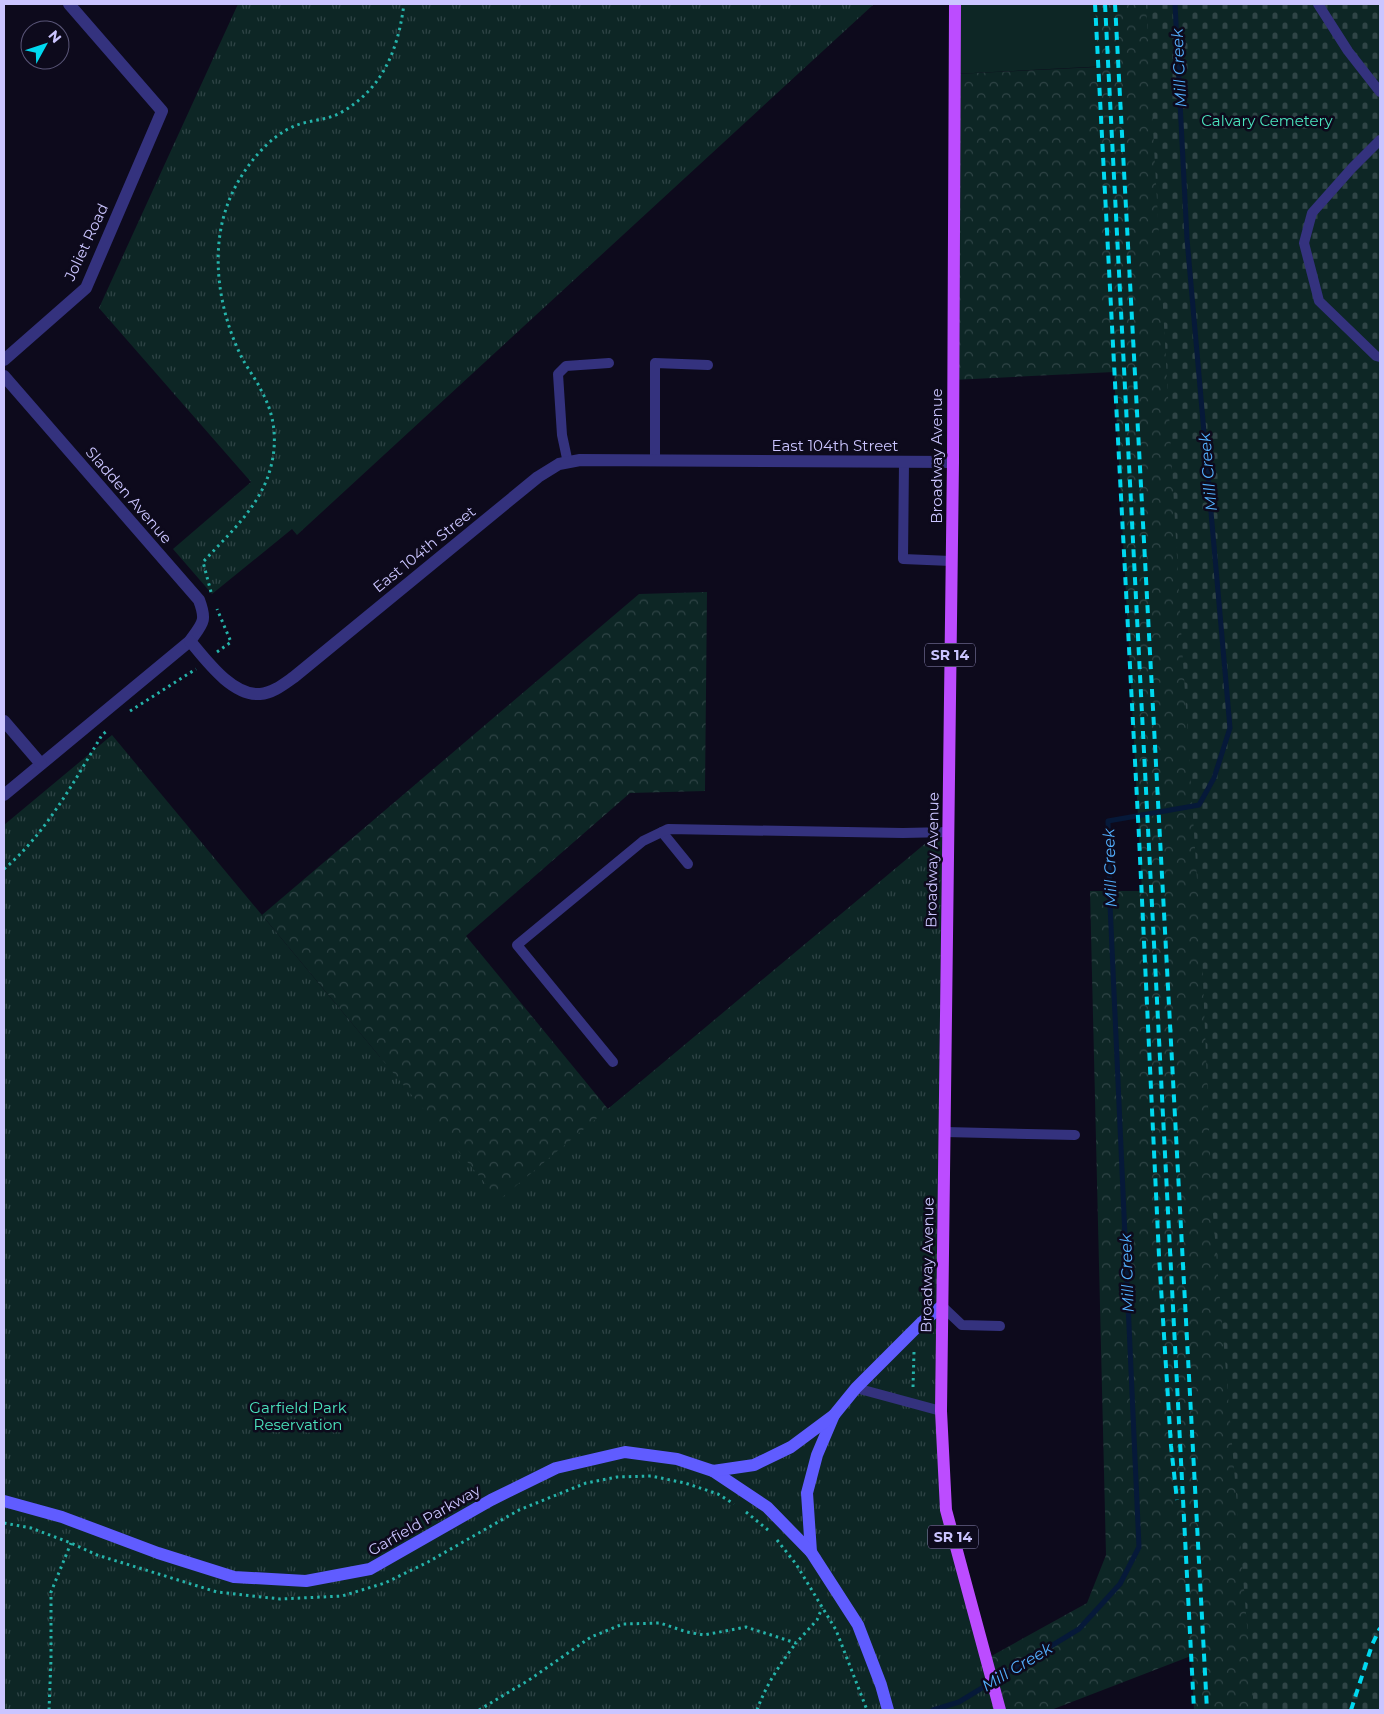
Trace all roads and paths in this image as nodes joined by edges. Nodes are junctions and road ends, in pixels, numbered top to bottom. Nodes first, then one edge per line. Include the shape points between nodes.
1 (69, 4) edge
2 (404, 4) edge
3 (955, 4) edge
4 (1318, 4) edge
5 (1380, 92) edge
6 (1380, 140) edge
7 (1380, 357) edge
8 (4, 360) edge
9 (609, 363) dead end
10 (708, 365) dead end
11 (4, 376) edge
12 (655, 460) junction
13 (904, 462) junction
14 (953, 462) junction
15 (568, 463) junction
16 (952, 561) junction
17 (212, 595) dead end
18 (214, 603) dead end
19 (190, 641) junction
20 (217, 652) dead end
21 (196, 669) dead end
22 (128, 712) dead end
23 (4, 720) edge
24 (111, 726) dead end
25 (41, 764) junction
26 (4, 795) edge
27 (662, 832) junction
28 (948, 832) junction
29 (688, 864) dead end
30 (4, 868) edge
31 (613, 1062) dead end
32 (944, 1132) junction
33 (1075, 1135) dead end
34 (942, 1306) junction
35 (1000, 1326) dead end
36 (914, 1352) dead end
37 (913, 1386) dead end
38 (856, 1388) junction
39 (941, 1411) junction
40 (834, 1415) junction
41 (713, 1471) junction
42 (4, 1501) edge
43 (4, 1523) edge
44 (70, 1543) junction
45 (811, 1552) junction
46 (823, 1608) junction
47 (796, 1643) junction
48 (999, 1705) edge
49 (49, 1710) edge
50 (479, 1710) edge
51 (757, 1710) edge
52 (867, 1710) edge
53 (888, 1710) edge

1 - 8 street, Joliet Road via 162,112 86,288
2 - 17 path via 401,29 390,60 372,87 338,114 296,125 277,136 257,154 227,204 218,258 223,304 241,356 271,410 275,431 267,479 252,508 204,562
3 - 14 main road, Broadway Avenue / SR 14
4 - 5 lane via 1348,51
6 - 7 lane via 1312,213 1304,242 1319,301
9 - 15 lane via 566,366 558,374 562,435
10 - 12 lane via 655,364
11 - 19 street, Sladden Avenue via 198,600 204,615 202,625
12 - 13 street, East 104th Street
12 - 15 street, East 104th Street via 580,460
13 - 14 street, East 104th Street
13 - 16 lane via 903,559
14 - 16 main road, Broadway Avenue / SR 14
15 - 19 street, East 104th Street via 559,464 538,477 277,689 260,694 235,686 223,678
16 - 28 main road, Broadway Avenue / SR 14
18 - 20 path via 231,642
19 - 25 street
21 - 22 path
23 - 25 street
24 - 30 path via 20,856
25 - 26 street
27 - 28 lane via 668,829
27 - 29 lane
27 - 31 lane via 643,841 517,945
28 - 32 main road, Broadway Avenue / SR 14
32 - 33 lane
32 - 34 main road, Broadway Avenue / SR 14
34 - 35 lane via 962,1325
34 - 38 street, Garfield Parkway
34 - 39 main road, Broadway Avenue / SR 14
36 - 37 path
38 - 39 lane
38 - 40 street, Garfield Parkway
39 - 48 main road, Broadway Avenue / SR 14 via 946,1510
40 - 41 street, Garfield Parkway via 791,1447 754,1465
40 - 45 street, Garfield Parkway via 817,1455 807,1493
41 - 42 street, Garfield Parkway via 677,1459 625,1452 556,1468 491,1500 370,1569 306,1581 234,1577 62,1517
41 - 45 street, Garfield Parkway via 767,1507
43 - 44 path via 31,1528
44 - 46 path via 97,1555 217,1592 280,1599 342,1596 385,1584 519,1510 544,1500 616,1477 652,1476 685,1482 718,1494 747,1513 774,1535
44 - 49 path via 51,1592
45 - 53 street, Garfield Parkway via 858,1625
46 - 47 path via 817,1620
46 - 52 path via 836,1630
47 - 50 path via 746,1627 704,1635 660,1623 623,1624 590,1637
47 - 51 path via 762,1694

